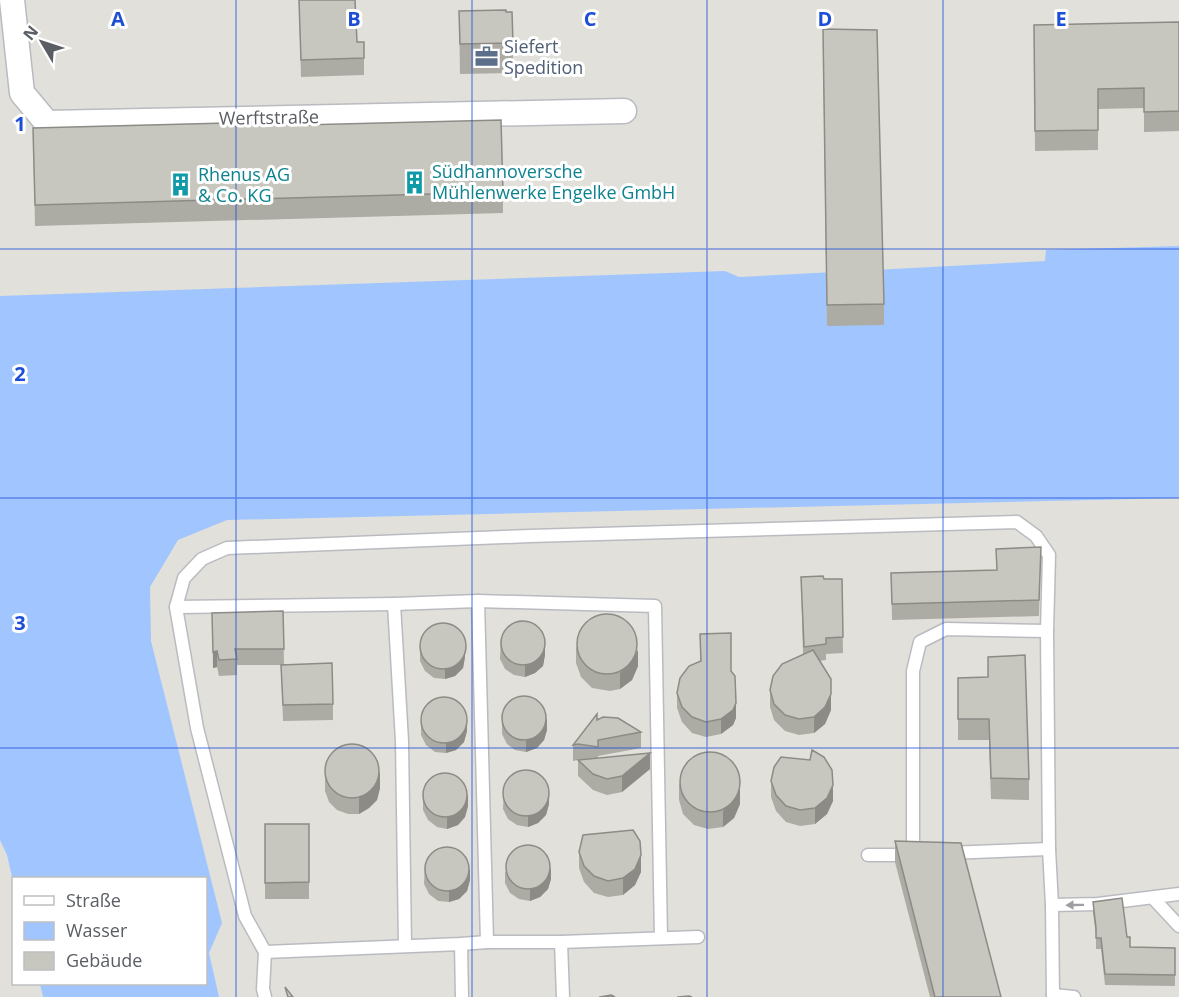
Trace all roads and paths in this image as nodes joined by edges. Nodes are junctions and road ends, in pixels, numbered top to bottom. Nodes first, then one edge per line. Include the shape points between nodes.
1 (12, 0) edge
2 (624, 111) dead end
3 (478, 601) junction
4 (394, 604) junction
5 (176, 607) junction
6 (1047, 631) junction
7 (1049, 849) junction
8 (924, 854) junction
9 (868, 855) dead end
10 (1179, 894) edge
11 (1153, 898) junction
12 (1052, 905) junction
13 (1179, 926) edge
14 (698, 937) dead end
15 (661, 938) junction
16 (488, 942) junction
17 (561, 942) junction
18 (461, 944) junction
19 (405, 946) junction
20 (266, 952) junction
21 (1053, 996) edge
22 (265, 997) edge
23 (462, 997) edge
24 (563, 997) edge
25 (1074, 997) edge

1 - 2 street, Werftstraße via 22,93 47,123
3 - 4 lane
3 - 15 lane via 655,606
3 - 16 lane
4 - 5 lane
4 - 19 lane via 402,741
5 - 6 lane via 184,578 202,559 227,548 1017,522 1036,536 1050,555
5 - 20 lane via 197,728 245,916
6 - 7 lane
6 - 8 lane via 946,629 920,642 914,671
7 - 8 lane
7 - 12 lane
8 - 9 lane
10 - 11 lane
11 -> 12 lane
11 - 13 lane
12 - 21 lane
14 - 15 lane
15 - 17 lane
16 - 17 lane
16 - 18 lane
17 - 24 lane
18 - 19 lane
18 - 23 lane
19 - 20 lane
20 - 22 lane
21 - 25 lane

